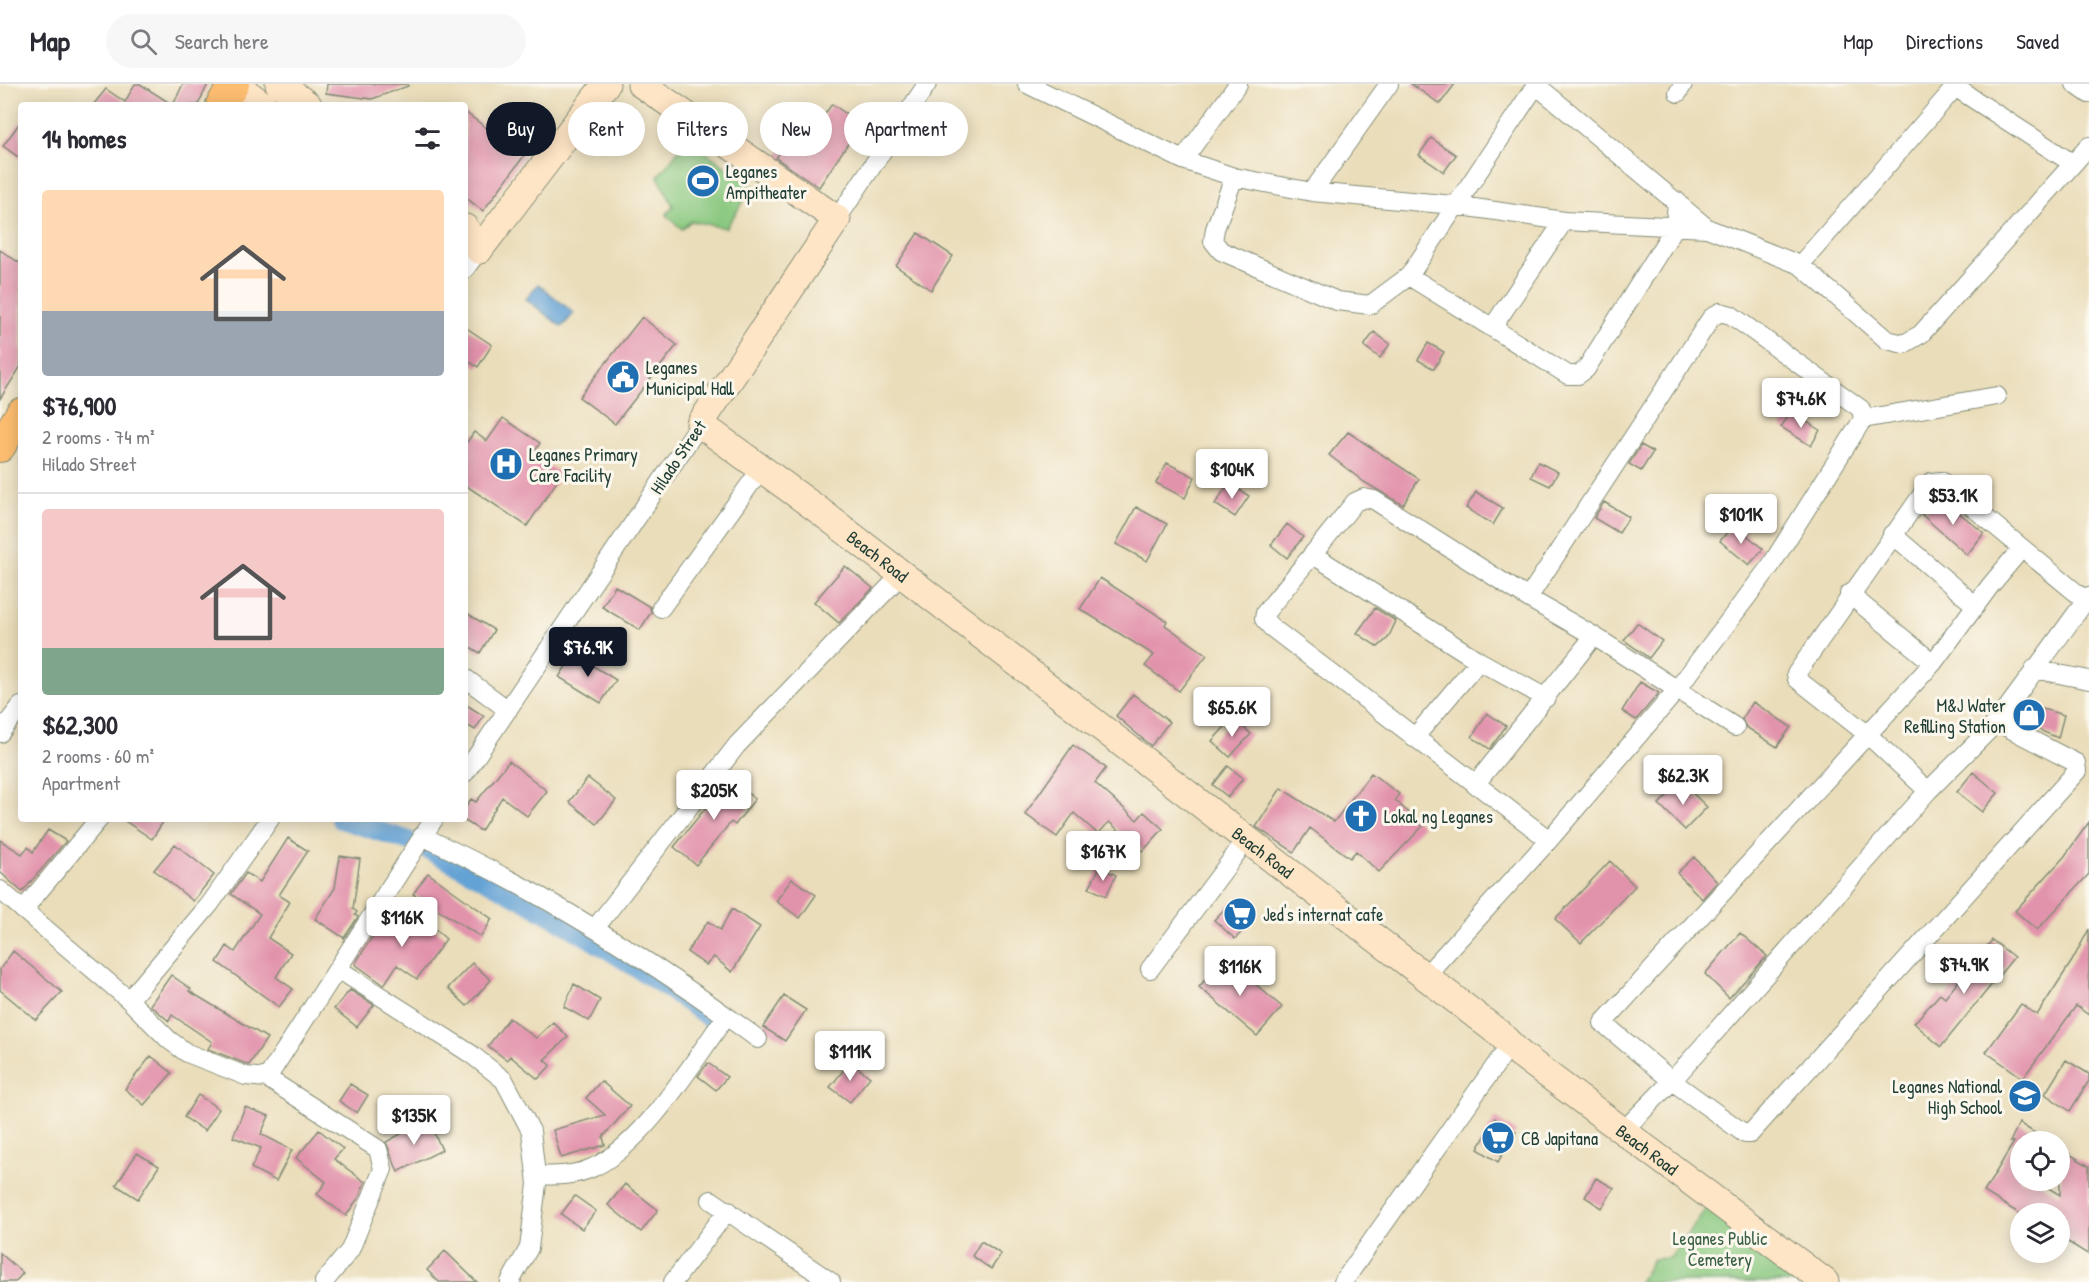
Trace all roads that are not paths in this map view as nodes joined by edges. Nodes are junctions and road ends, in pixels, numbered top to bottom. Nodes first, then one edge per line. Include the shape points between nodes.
1 (234, 84) edge
2 (279, 84) edge
3 (606, 84) edge
4 (641, 84) edge
5 (927, 84) edge
6 (1026, 84) edge
7 (1238, 84) edge
8 (1389, 84) edge
9 (1535, 84) edge
10 (2075, 84) edge
11 (1957, 86) edge
12 (2089, 94) edge
13 (223, 102) edge
14 (259, 102) edge
15 (304, 102) edge
16 (2089, 146) edge
17 (1183, 160) junction
18 (2072, 163) junction
19 (1234, 177) junction
20 (1312, 192) junction
21 (1677, 201) junction
22 (1454, 205) junction
23 (837, 219) junction
24 (1564, 221) junction
25 (1675, 226) junction
26 (1707, 228) junction
27 (468, 248) edge
28 (1800, 265) junction
29 (1408, 276) junction
30 (1492, 328) junction
31 (1997, 396) dead end
32 (18, 418) edge
33 (1863, 419) junction
34 (700, 424) junction
35 (0, 447) edge
36 (761, 469) junction
37 (1892, 534) junction
38 (2021, 549) junction
39 (1312, 554) junction
40 (902, 574) junction
41 (1850, 594) junction
42 (1528, 598) junction
43 (2087, 598) edge
44 (1976, 606) junction
45 (661, 608) dead end
46 (1594, 636) junction
47 (1479, 660) junction
48 (1933, 663) junction
49 (2034, 669) junction
50 (468, 680) edge
51 (2089, 680) edge
52 (1676, 691) junction
53 (1545, 698) junction
54 (18, 710) edge
55 (508, 710) junction
56 (1997, 722) junction
57 (1735, 727) dead end
58 (0, 734) edge
59 (1867, 734) junction
60 (1414, 738) junction
61 (468, 769) edge
62 (1475, 785) junction
63 (1929, 791) junction
64 (96, 822) edge
65 (268, 822) edge
66 (432, 822) edge
67 (422, 836) junction
68 (1248, 839) junction
69 (1549, 840) junction
70 (0, 890) edge
71 (23, 910) junction
72 (596, 927) junction
73 (338, 969) junction
74 (1150, 969) dead end
75 (1425, 976) junction
76 (129, 1000) junction
77 (726, 1016) junction
78 (758, 1039) dead end
79 (1509, 1046) junction
80 (267, 1078) junction
81 (1672, 1081) junction
82 (1624, 1131) junction
83 (536, 1175) junction
84 (711, 1200) dead end
85 (728, 1210) junction
86 (824, 1280) edge
87 (676, 1281) edge
88 (324, 1282) edge
89 (510, 1282) edge
90 (1343, 1282) edge
91 (1825, 1282) edge

1 - 13 main road
1 - 14 main road
2 - 15 main road
3 - 27 main road
4 - 23 main road
5 - 23 street, Hilado Street
6 - 17 street
7 - 17 street
8 - 20 street
9 - 21 street
9 - 22 street
10 - 12 street
11 - 18 street
11 - 28 street
16 - 18 street
17 - 19 street
18 - 28 street via 1921,334 1904,344 1887,340
19 - 20 street
19 - 29 street via 1215,229 1213,241 1221,252 1337,301 1370,305
20 - 22 street
21 - 25 street
21 - 26 street
22 - 24 street
22 - 29 street
23 - 34 main road, Hilado Street
24 - 25 street
24 - 30 street
25 - 26 street
25 - 30 street via 1586,369 1578,375 1568,375
26 - 28 street
29 - 30 street
31 - 33 street
32 - 35 main road
33 - 42 street via 1862,409 1731,315 1720,312 1711,318
33 - 52 street via 1771,565
34 - 36 main road, Beach Road
34 - 55 street, Hilado Street
36 - 40 main road, Beach Road
36 - 45 street
37 - 38 street via 1930,482 1936,480
37 - 41 street
37 - 44 street
38 - 43 street
38 - 44 street
39 - 42 street via 1355,502 1364,498 1374,500
39 - 47 street
39 - 60 street via 1264,619
40 - 68 main road, Beach Road
40 - 72 street via 737,745
41 - 48 street
41 - 59 street via 1796,676
42 - 46 street
43 - 49 street
44 - 48 street
46 - 52 street
46 - 53 street
47 - 53 street
47 - 60 street
48 - 59 street
49 - 51 street
49 - 56 street
50 - 55 street
52 - 57 street
52 - 69 street
53 - 62 street
54 - 58 street
55 - 61 street, Hilado Street
56 - 63 street
56 - 81 street via 2076,763 2077,771 1750,1134
59 - 63 street
59 - 81 street via 1603,1021
60 - 62 street
62 - 69 street
63 - 81 street
64 - 71 street
65 - 76 street via 210,904
66 - 67 street
67 - 72 street
67 - 73 street
68 - 74 street
68 - 75 main road, Beach Road
69 - 75 street
70 - 71 street
71 - 76 street
72 - 77 street
73 - 80 street
73 - 83 street via 471,1053 504,1080 531,1131
75 - 79 main road, Beach Road
76 - 80 street via 168,1040 187,1053 246,1076
77 - 78 street
77 - 83 street via 653,1117 614,1155 593,1168 561,1176
79 - 82 main road, Beach Road
79 - 90 street
80 - 88 street via 378,1149 383,1159 383,1168 350,1250
81 - 82 street
82 - 91 main road, Beach Road
83 - 89 street via 530,1248
84 - 85 street
85 - 86 street
85 - 87 street

